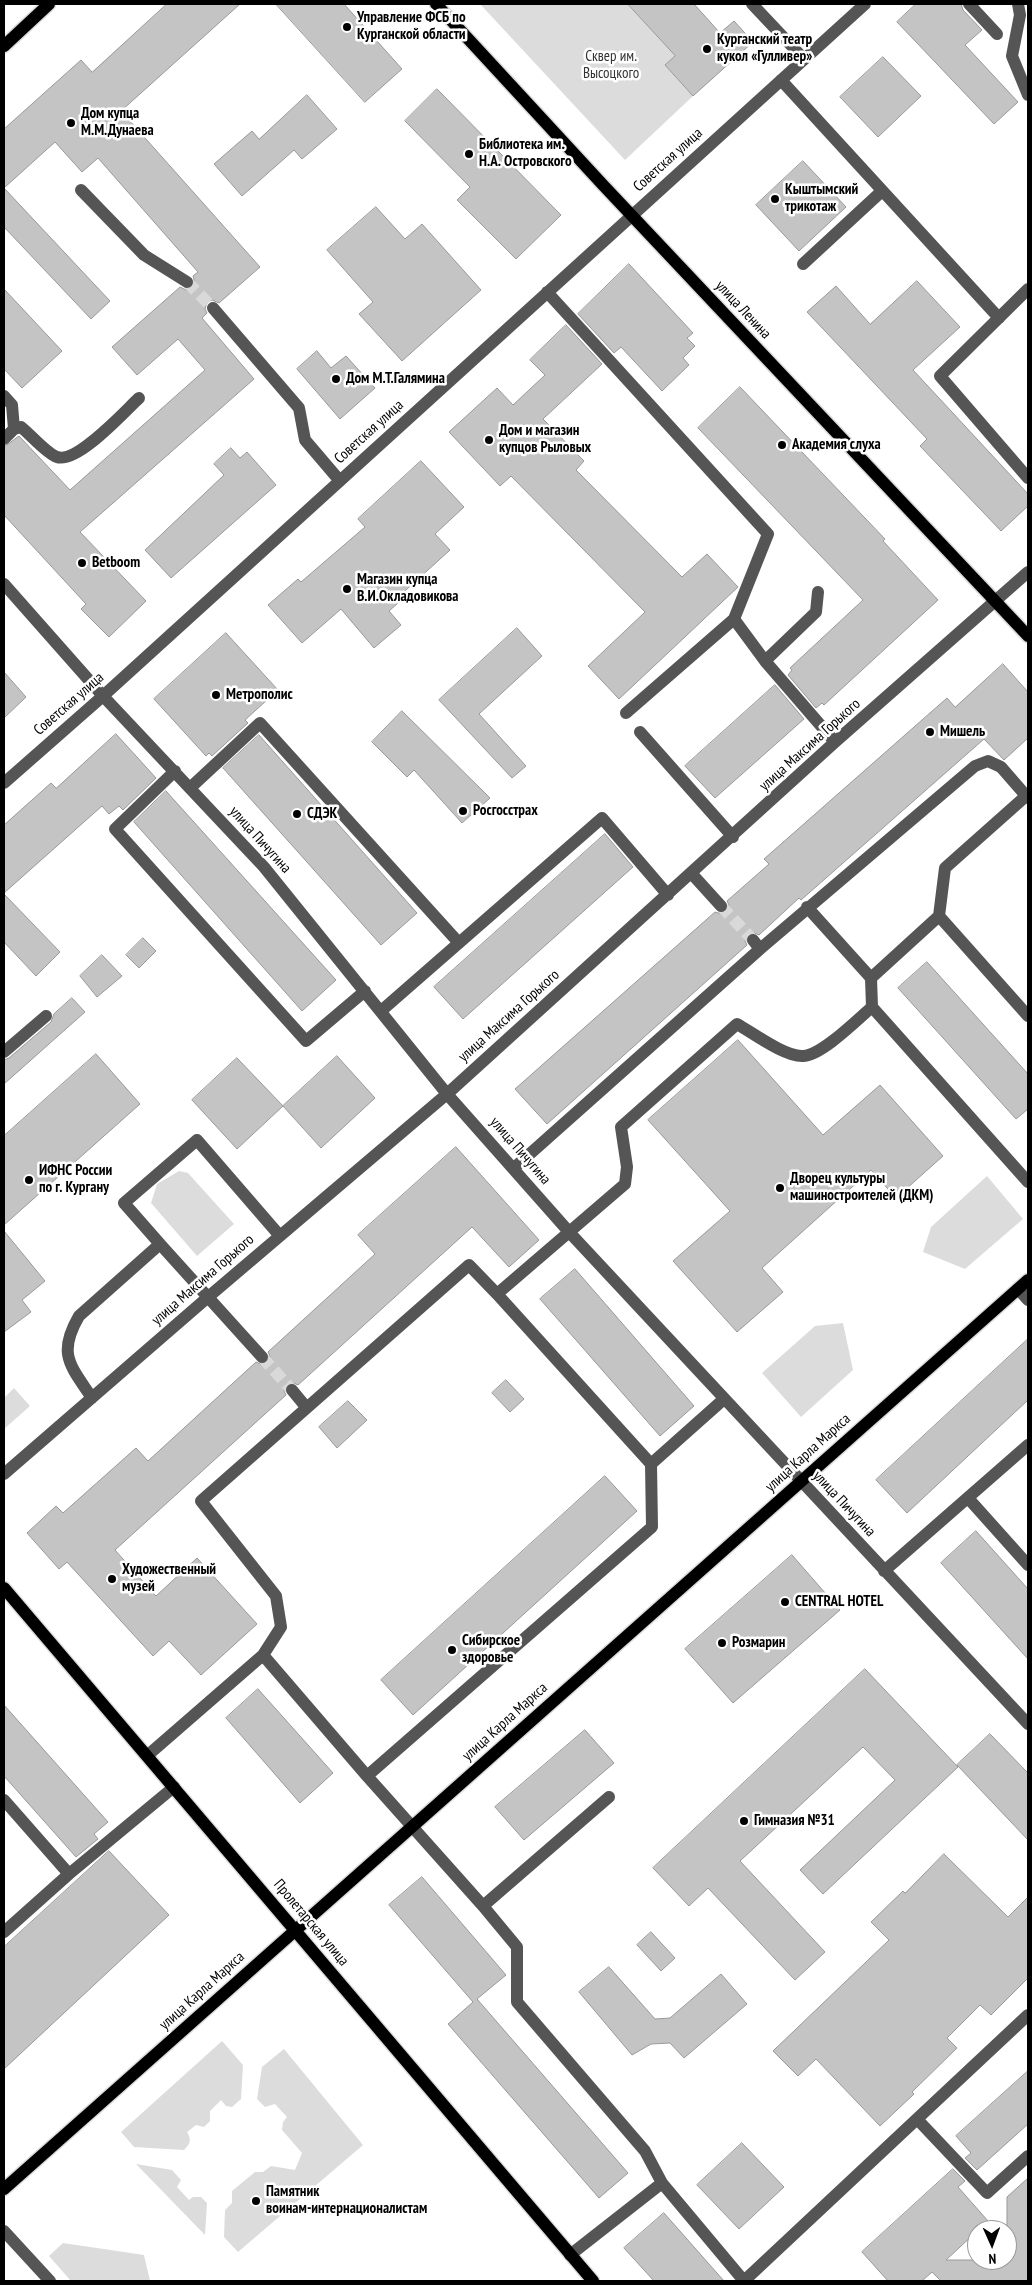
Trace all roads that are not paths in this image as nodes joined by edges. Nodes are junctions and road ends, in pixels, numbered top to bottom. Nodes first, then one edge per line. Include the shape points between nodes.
1 (49, 4) edge
2 (436, 4) edge
3 (752, 4) edge
4 (865, 4) edge
5 (970, 4) edge
6 (1018, 4) edge
7 (997, 34) dead end
8 (4, 46) edge
9 (804, 59) junction
10 (781, 80) junction
11 (1028, 95) edge
12 (81, 190) dead end
13 (882, 191) junction
14 (632, 215) junction
15 (803, 264) dead end
16 (187, 282) tunnel mouth
17 (1028, 289) edge
18 (547, 292) junction
19 (213, 308) tunnel mouth
20 (998, 318) junction
21 (4, 396) edge
22 (139, 398) dead end
23 (14, 429) junction
24 (4, 439) edge
25 (1028, 478) edge
26 (340, 481) junction
27 (1028, 572) edge
28 (4, 584) edge
29 (818, 592) dead end
30 (996, 602) junction
31 (734, 619) junction
32 (1028, 636) edge
33 (765, 661) junction
34 (103, 696) junction
35 (626, 713) dead end
36 (640, 732) dead end
37 (835, 742) junction
38 (175, 771) junction
39 (4, 783) edge
40 (190, 788) junction
41 (1027, 797) edge
42 (732, 837) junction
43 (692, 874) junction
44 (668, 894) junction
45 (721, 906) tunnel mouth
46 (807, 907) junction
47 (939, 916) junction
48 (459, 943) junction
49 (871, 978) junction
50 (365, 992) junction
51 (872, 1007) junction
52 (381, 1012) junction
53 (46, 1016) dead end
54 (1028, 1016) edge
55 (4, 1052) edge
56 (447, 1094) junction
57 (514, 1168) junction
58 (1027, 1180) edge
59 (570, 1233) junction
60 (280, 1236) junction
61 (160, 1244) junction
62 (1028, 1280) edge
63 (1018, 1289) junction
64 (497, 1294) junction
65 (207, 1298) junction
66 (1028, 1300) edge
67 (262, 1357) tunnel mouth
68 (292, 1390) tunnel mouth
69 (92, 1398) junction
70 (724, 1399) junction
71 (306, 1407) junction
72 (1028, 1445) edge
73 (651, 1464) junction
74 (4, 1474) edge
75 (801, 1482) junction
76 (968, 1498) junction
77 (1028, 1566) edge
78 (884, 1571) junction
79 (4, 1588) edge
80 (263, 1655) junction
81 (1028, 1724) edge
82 (148, 1755) junction
83 (367, 1776) junction
84 (174, 1787) junction
85 (609, 1797) dead end
86 (4, 1800) edge
87 (412, 1827) junction
88 (69, 1874) junction
89 (483, 1906) junction
90 (296, 1930) junction
91 (4, 1932) edge
92 (1028, 2015) edge
93 (917, 2119) junction
94 (1028, 2156) edge
95 (662, 2183) junction
96 (4, 2189) edge
97 (4, 2232) edge
98 (570, 2255) junction
99 (50, 2281) edge
100 (593, 2281) edge
101 (744, 2281) edge

1 - 8 main road
2 - 14 main road, улица Ленина
3 - 9 street
4 - 9 street, Советская улица
5 - 7 street
6 - 11 street via 1020,15 1012,56
9 - 10 street, Советская улица
10 - 13 street
10 - 14 street, Советская улица
12 - 16 street via 144,255
13 - 15 street
13 - 20 street
14 - 18 street, Советская улица
14 - 30 main road, улица Ленина
17 - 20 street
18 - 26 street, Советская улица
18 - 31 street via 768,534
19 - 26 street via 299,408 304,440
20 - 25 street via 940,376
21 - 23 street via 12,405
22 - 23 street via 70,458 56,457 21,427
23 - 24 street
26 - 34 street, Советская улица
27 - 30 street, улица Максима Горького
28 - 34 street, улица Пичугина
29 - 33 street via 816,612
30 - 32 main road, улица Ленина
30 - 37 street, улица Максима Горького
31 - 33 street
31 - 35 street
33 - 37 street
34 - 38 street, улица Пичугина
34 - 39 street, Советская улица
36 - 42 street
37 - 42 street, улица Максима Горького
38 - 40 street, улица Пичугина
38 - 50 street via 115,829 306,1041
40 - 48 street via 260,723
40 - 50 street, улица Пичугина via 264,867
41 - 46 street via 1002,767 988,761 975,766
41 - 47 street via 945,868
42 - 43 street, улица Максима Горького
43 - 44 street, улица Максима Горького
43 - 45 street
44 - 48 street via 602,818
44 - 56 street, улица Максима Горького
46 - 49 street
46 - 57 street via 757,944
47 - 49 street
47 - 54 street
48 - 52 street
49 - 51 street
50 - 52 street, улица Пичугина
51 - 58 street
51 - 59 street via 823,1048 804,1056 782,1050 737,1024 621,1127 627,1167 625,1184
52 - 56 street, улица Пичугина
53 - 55 street
56 - 57 street, улица Пичугина
56 - 60 street, улица Максима Горького
57 - 59 street, улица Пичугина
59 - 64 street
59 - 70 street, улица Пичугина
60 - 61 street via 197,1140 124,1203
60 - 65 street, улица Максима Горького
61 - 65 street
61 - 69 street via 79,1316 71,1330 66,1348 72,1366
62 - 63 main road, улица Карла Маркса
63 - 66 street
63 - 75 main road, улица Карла Маркса
64 - 71 street via 469,1265
64 - 73 street
65 - 67 street
65 - 69 street, улица Максима Горького
68 - 71 street
69 - 74 street, улица Максима Горького
70 - 73 street
70 - 75 street, улица Пичугина
71 - 80 street via 201,1501 276,1596 280,1627
72 - 76 street
73 - 83 street via 652,1527
75 - 78 street, улица Пичугина
75 - 87 main road, улица Карла Маркса
76 - 77 street
76 - 78 street
78 - 81 street, улица Пичугина
79 - 82 main road, Пролетарская улица
80 - 82 street
80 - 83 street
82 - 84 main road, Пролетарская улица
83 - 87 street
84 - 88 street
84 - 90 main road, Пролетарская улица
85 - 89 street
86 - 88 street
87 - 89 street
87 - 90 main road, улица Карла Маркса
88 - 91 street
89 - 95 street via 517,1948 517,2002 645,2151
90 - 96 main road, улица Карла Маркса
90 - 98 main road, Пролетарская улица
92 - 93 street
93 - 94 street via 987,2193
93 - 101 street
95 - 98 street
95 - 101 street
97 - 99 street
98 - 100 main road, Пролетарская улица

